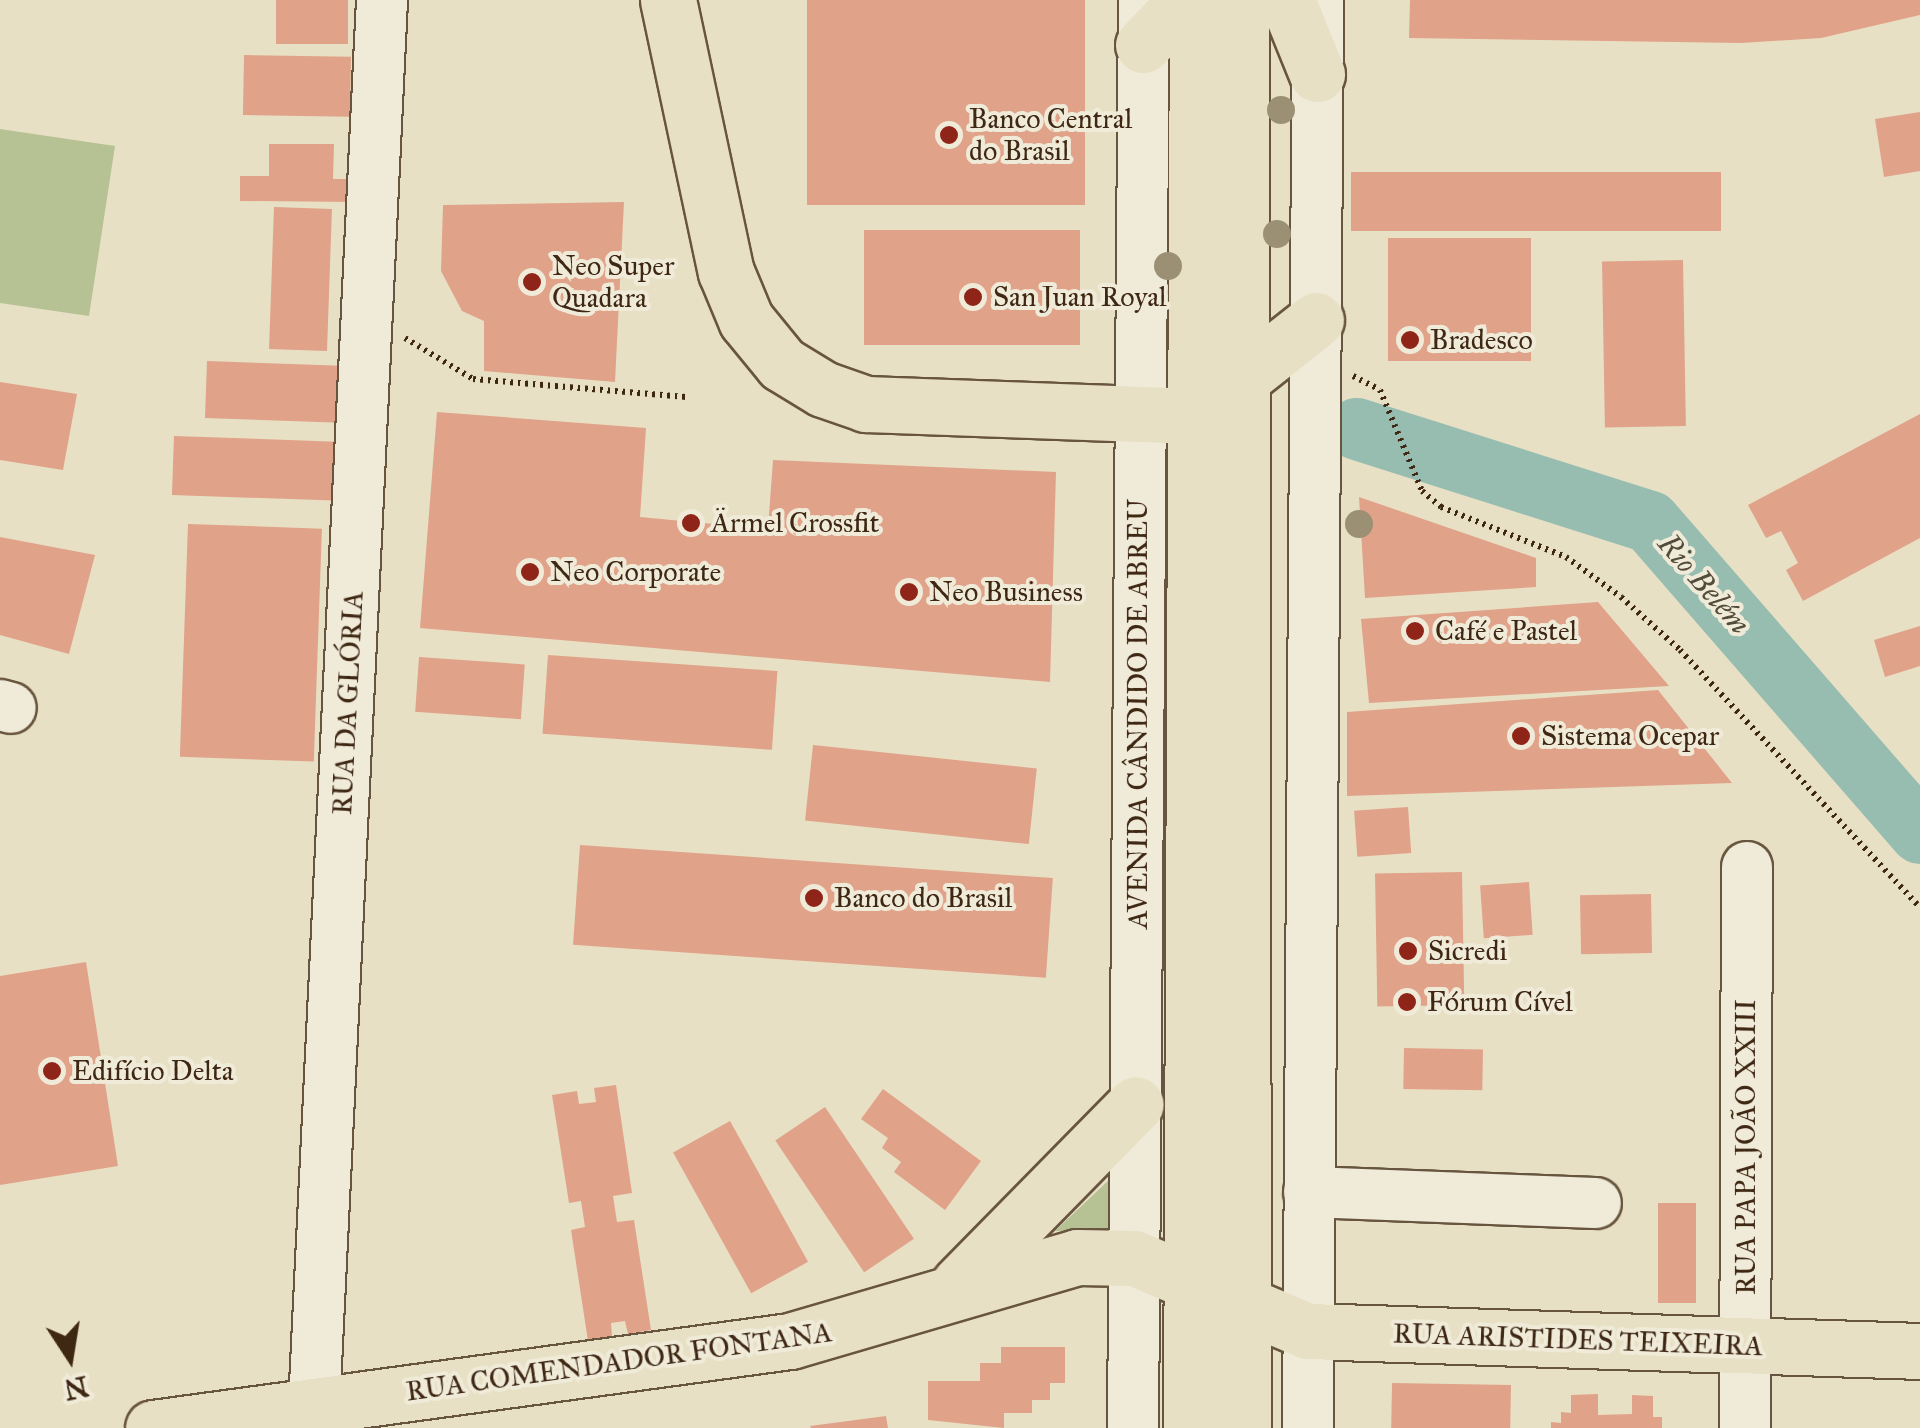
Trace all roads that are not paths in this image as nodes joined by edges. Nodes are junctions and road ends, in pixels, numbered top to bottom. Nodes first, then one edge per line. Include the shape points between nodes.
1 (382, 0) edge
2 (668, 0) edge
3 (1186, 0) edge
4 (1197, 0) edge
5 (1242, 0) edge
6 (1286, 0) edge
7 (1318, 0) edge
8 (1143, 22) edge
9 (1317, 74) junction
10 (1316, 320) junction
11 (1242, 378) junction
12 (1140, 416) junction
13 (1196, 416) junction
14 (1747, 867) dead end
15 (1136, 1104) junction
16 (1309, 1192) junction
17 (1596, 1203) dead end
18 (1134, 1258) junction
19 (1192, 1280) junction
20 (952, 1291) junction
21 (1243, 1300) junction
22 (1308, 1331) junction
23 (1745, 1345) junction
24 (1920, 1350) edge
25 (314, 1406) junction
26 (153, 1428) edge
27 (1133, 1428) edge
28 (1192, 1428) edge
29 (1243, 1428) edge
30 (1308, 1428) edge
31 (1745, 1428) edge

1 - 25 street, RUA DA GLÓRIA
2 - 12 main road via 726,272 746,320 782,364 823,390 866,404
3 - 8 main road
4 - 13 main road, AVENIDA CÂNDIDO DE ABREU
5 - 11 main road
6 - 9 main road
7 - 9 street
8 - 12 street, AVENIDA CÂNDIDO DE ABREU
9 - 10 street
10 - 11 main road
10 - 16 street
11 - 13 main road
11 - 21 main road
12 - 13 main road
12 - 15 street, AVENIDA CÂNDIDO DE ABREU
13 - 19 main road, AVENIDA CÂNDIDO DE ABREU
14 - 23 street, RUA PAPA JOÃO XXIII
15 - 18 street, AVENIDA CÂNDIDO DE ABREU
15 - 20 main road
16 - 17 street
16 - 22 street
18 - 19 main road, RUA COMENDADOR FONTANA
18 - 20 main road, RUA COMENDADOR FONTANA via 1049,1261
18 - 27 street, AVENIDA CÂNDIDO DE ABREU
19 - 21 main road, RUA COMENDADOR FONTANA
19 - 28 main road, AVENIDA CÂNDIDO DE ABREU
20 - 25 main road, RUA COMENDADOR FONTANA via 790,1341
21 - 22 main road, RUA ARISTIDES TEIXEIRA
21 - 29 main road
22 - 23 main road, RUA ARISTIDES TEIXEIRA
22 - 30 street
23 - 24 main road, RUA ARISTIDES TEIXEIRA
23 - 31 street, RUA PAPA JOÃO XXIII
25 - 26 main road, RUA COMENDADOR FONTANA

